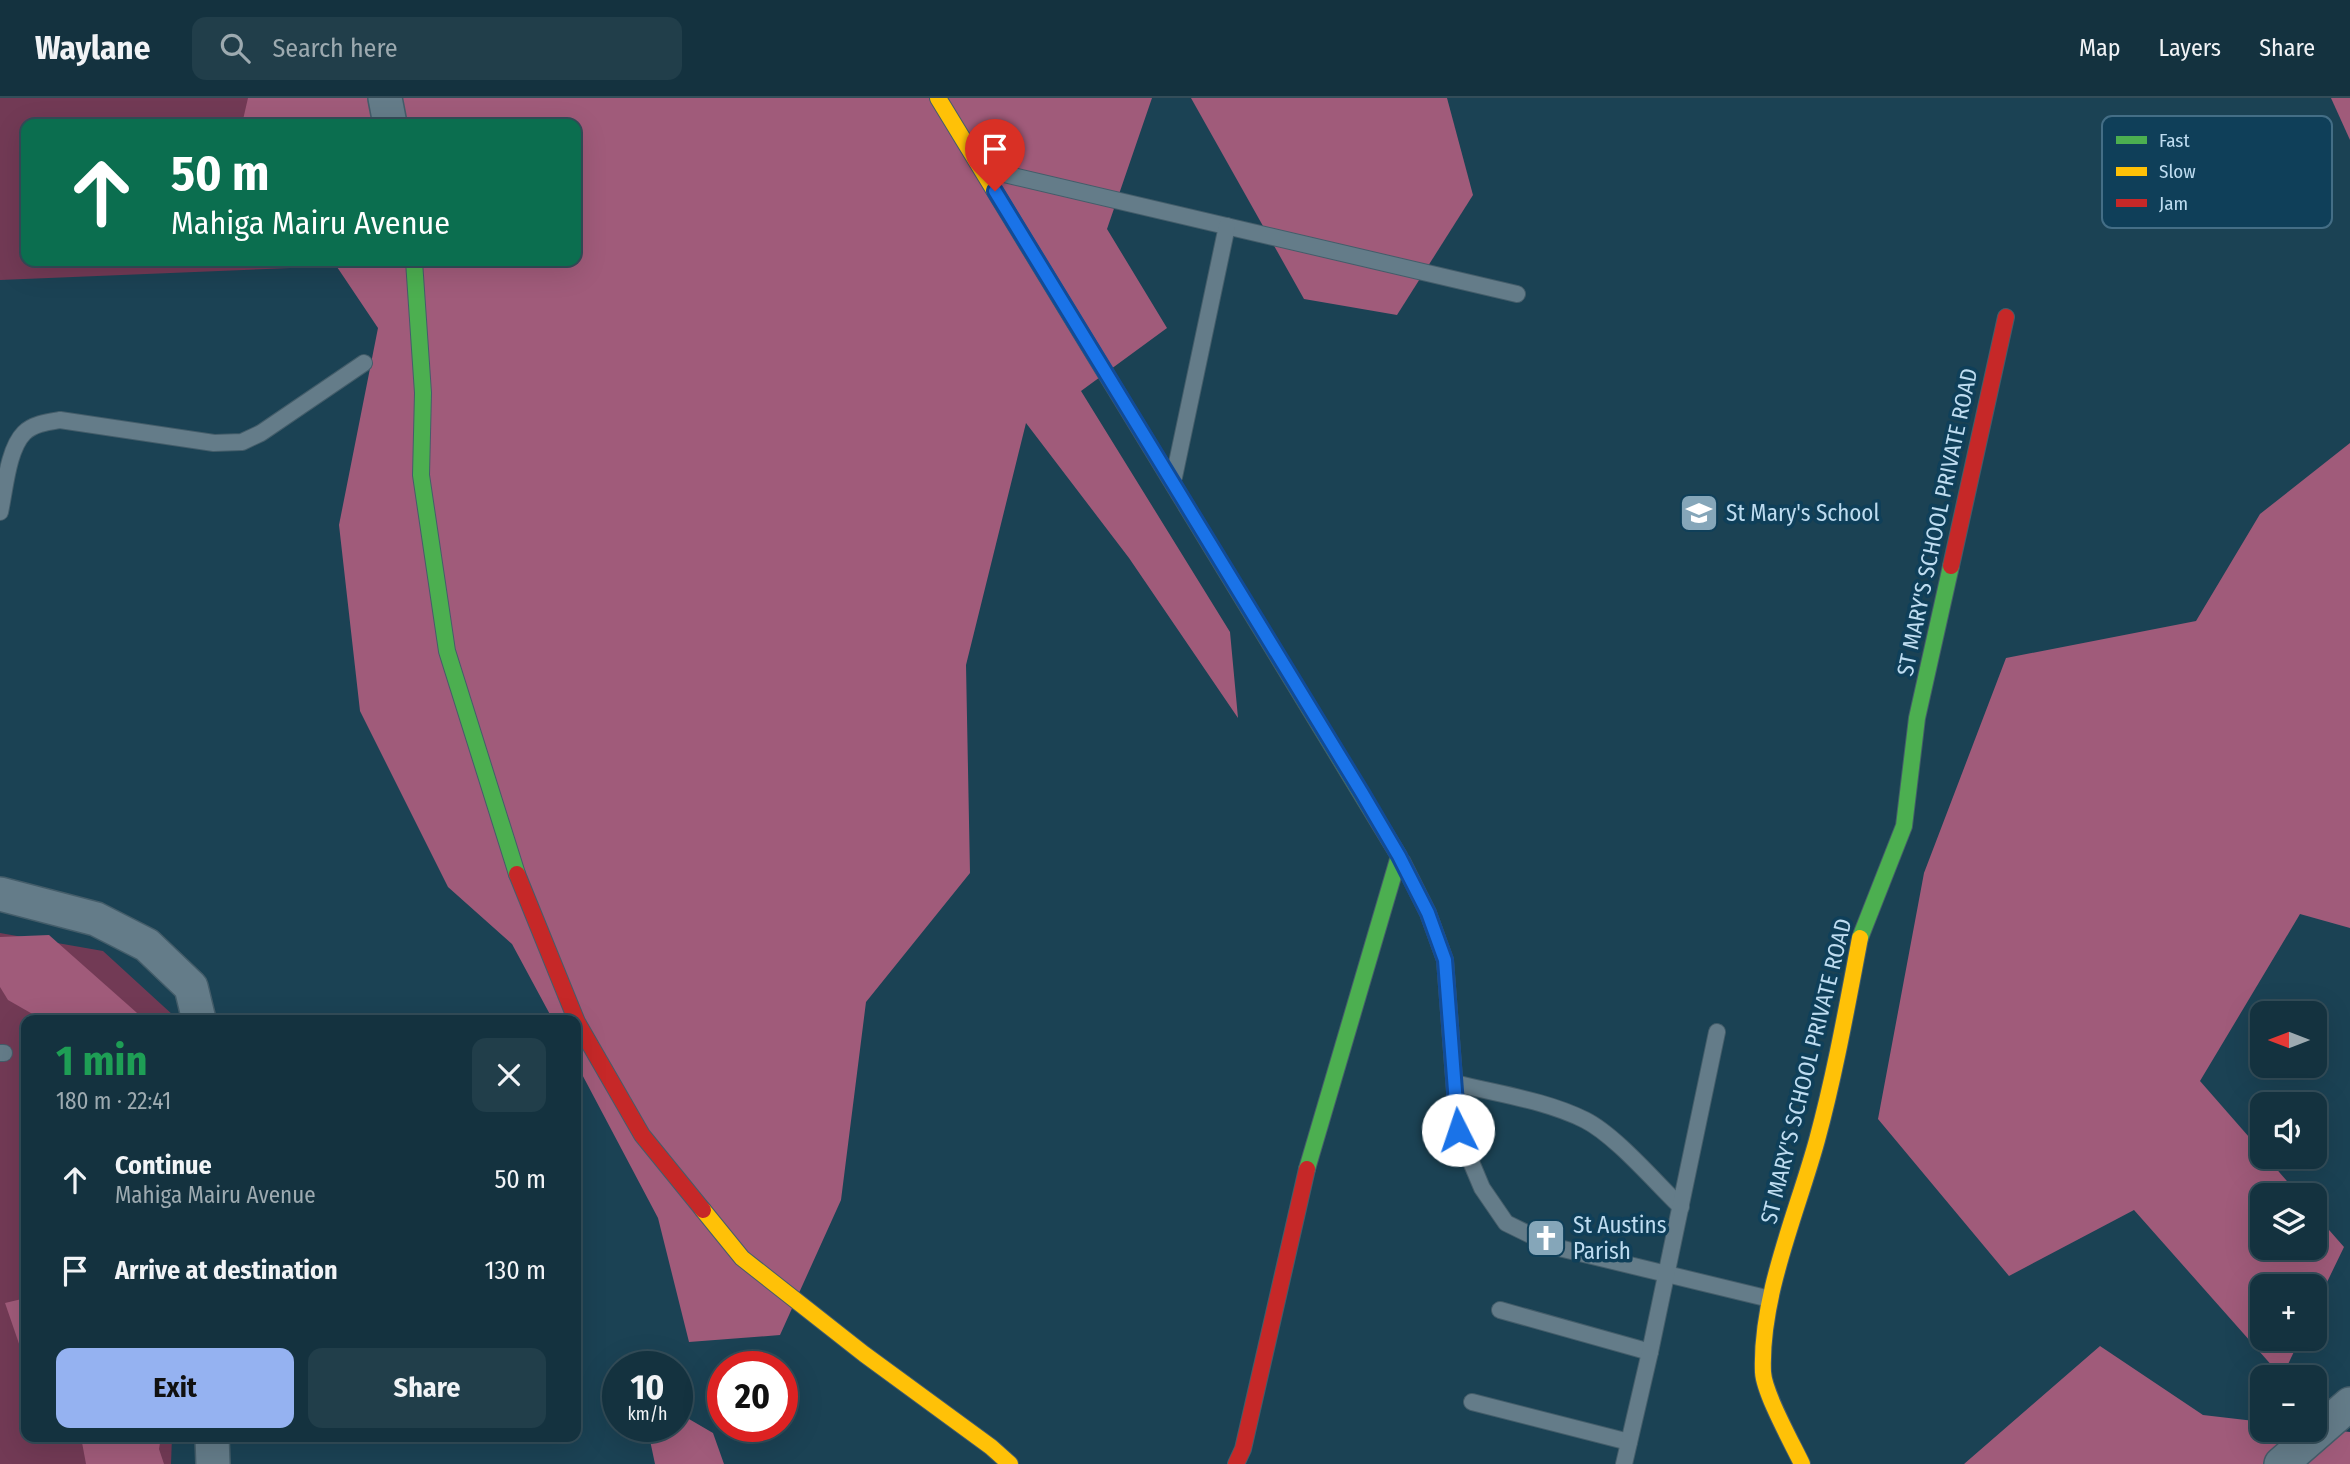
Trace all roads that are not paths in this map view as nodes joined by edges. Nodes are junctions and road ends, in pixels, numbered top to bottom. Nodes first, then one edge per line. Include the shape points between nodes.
1 (385, 98) edge
2 (938, 98) edge
3 (389, 119) edge
4 (981, 168) junction
5 (1227, 226) junction
6 (414, 266) edge
7 (1517, 294) dead end
8 (2006, 317) dead end
9 (364, 363) dead end
10 (1172, 482) junction
11 (0, 512) edge
12 (1399, 856) junction
13 (0, 894) edge
14 (198, 1015) edge
15 (574, 1015) edge
16 (581, 1029) edge
17 (1717, 1032) dead end
18 (1455, 1083) junction
19 (1681, 1207) junction
20 (1667, 1272) junction
21 (1770, 1299) junction
22 (1500, 1310) dead end
23 (1650, 1352) junction
24 (1472, 1402) dead end
25 (2350, 1404) edge
26 (212, 1442) edge
27 (1629, 1443) junction
28 (998, 1458) edge
29 (213, 1464) edge
30 (1236, 1464) edge
31 (1624, 1464) edge
32 (1802, 1464) edge
33 (2281, 1464) edge

1 - 3 street
2 - 4 street
4 - 5 lane
4 - 10 street
5 - 7 lane
5 - 10 lane
6 - 15 street via 424,393 421,475 447,651 513,863
8 - 21 street, ST MARY'S SCHOOL PRIVATE ROAD via 1917,718 1904,826 1860,937 1817,1139
9 - 11 lane via 242,442 214,443 60,420 42,423 25,431 14,447
10 - 12 street
12 - 18 lane via 1445,960
12 - 30 street via 1302,1186
13 - 14 street via 96,919 146,945 191,987
16 - 28 street via 642,1135 742,1258
17 - 19 lane
18 - 19 lane via 1585,1120
18 - 20 lane via 1458,1130 1482,1188 1506,1223 1555,1247
19 - 20 lane
20 - 21 lane
20 - 23 lane
21 - 32 street, ST MARY'S SCHOOL PRIVATE ROAD via 1763,1375
22 - 23 lane
23 - 27 lane
24 - 27 lane
25 - 33 street
26 - 29 street
27 - 31 lane

